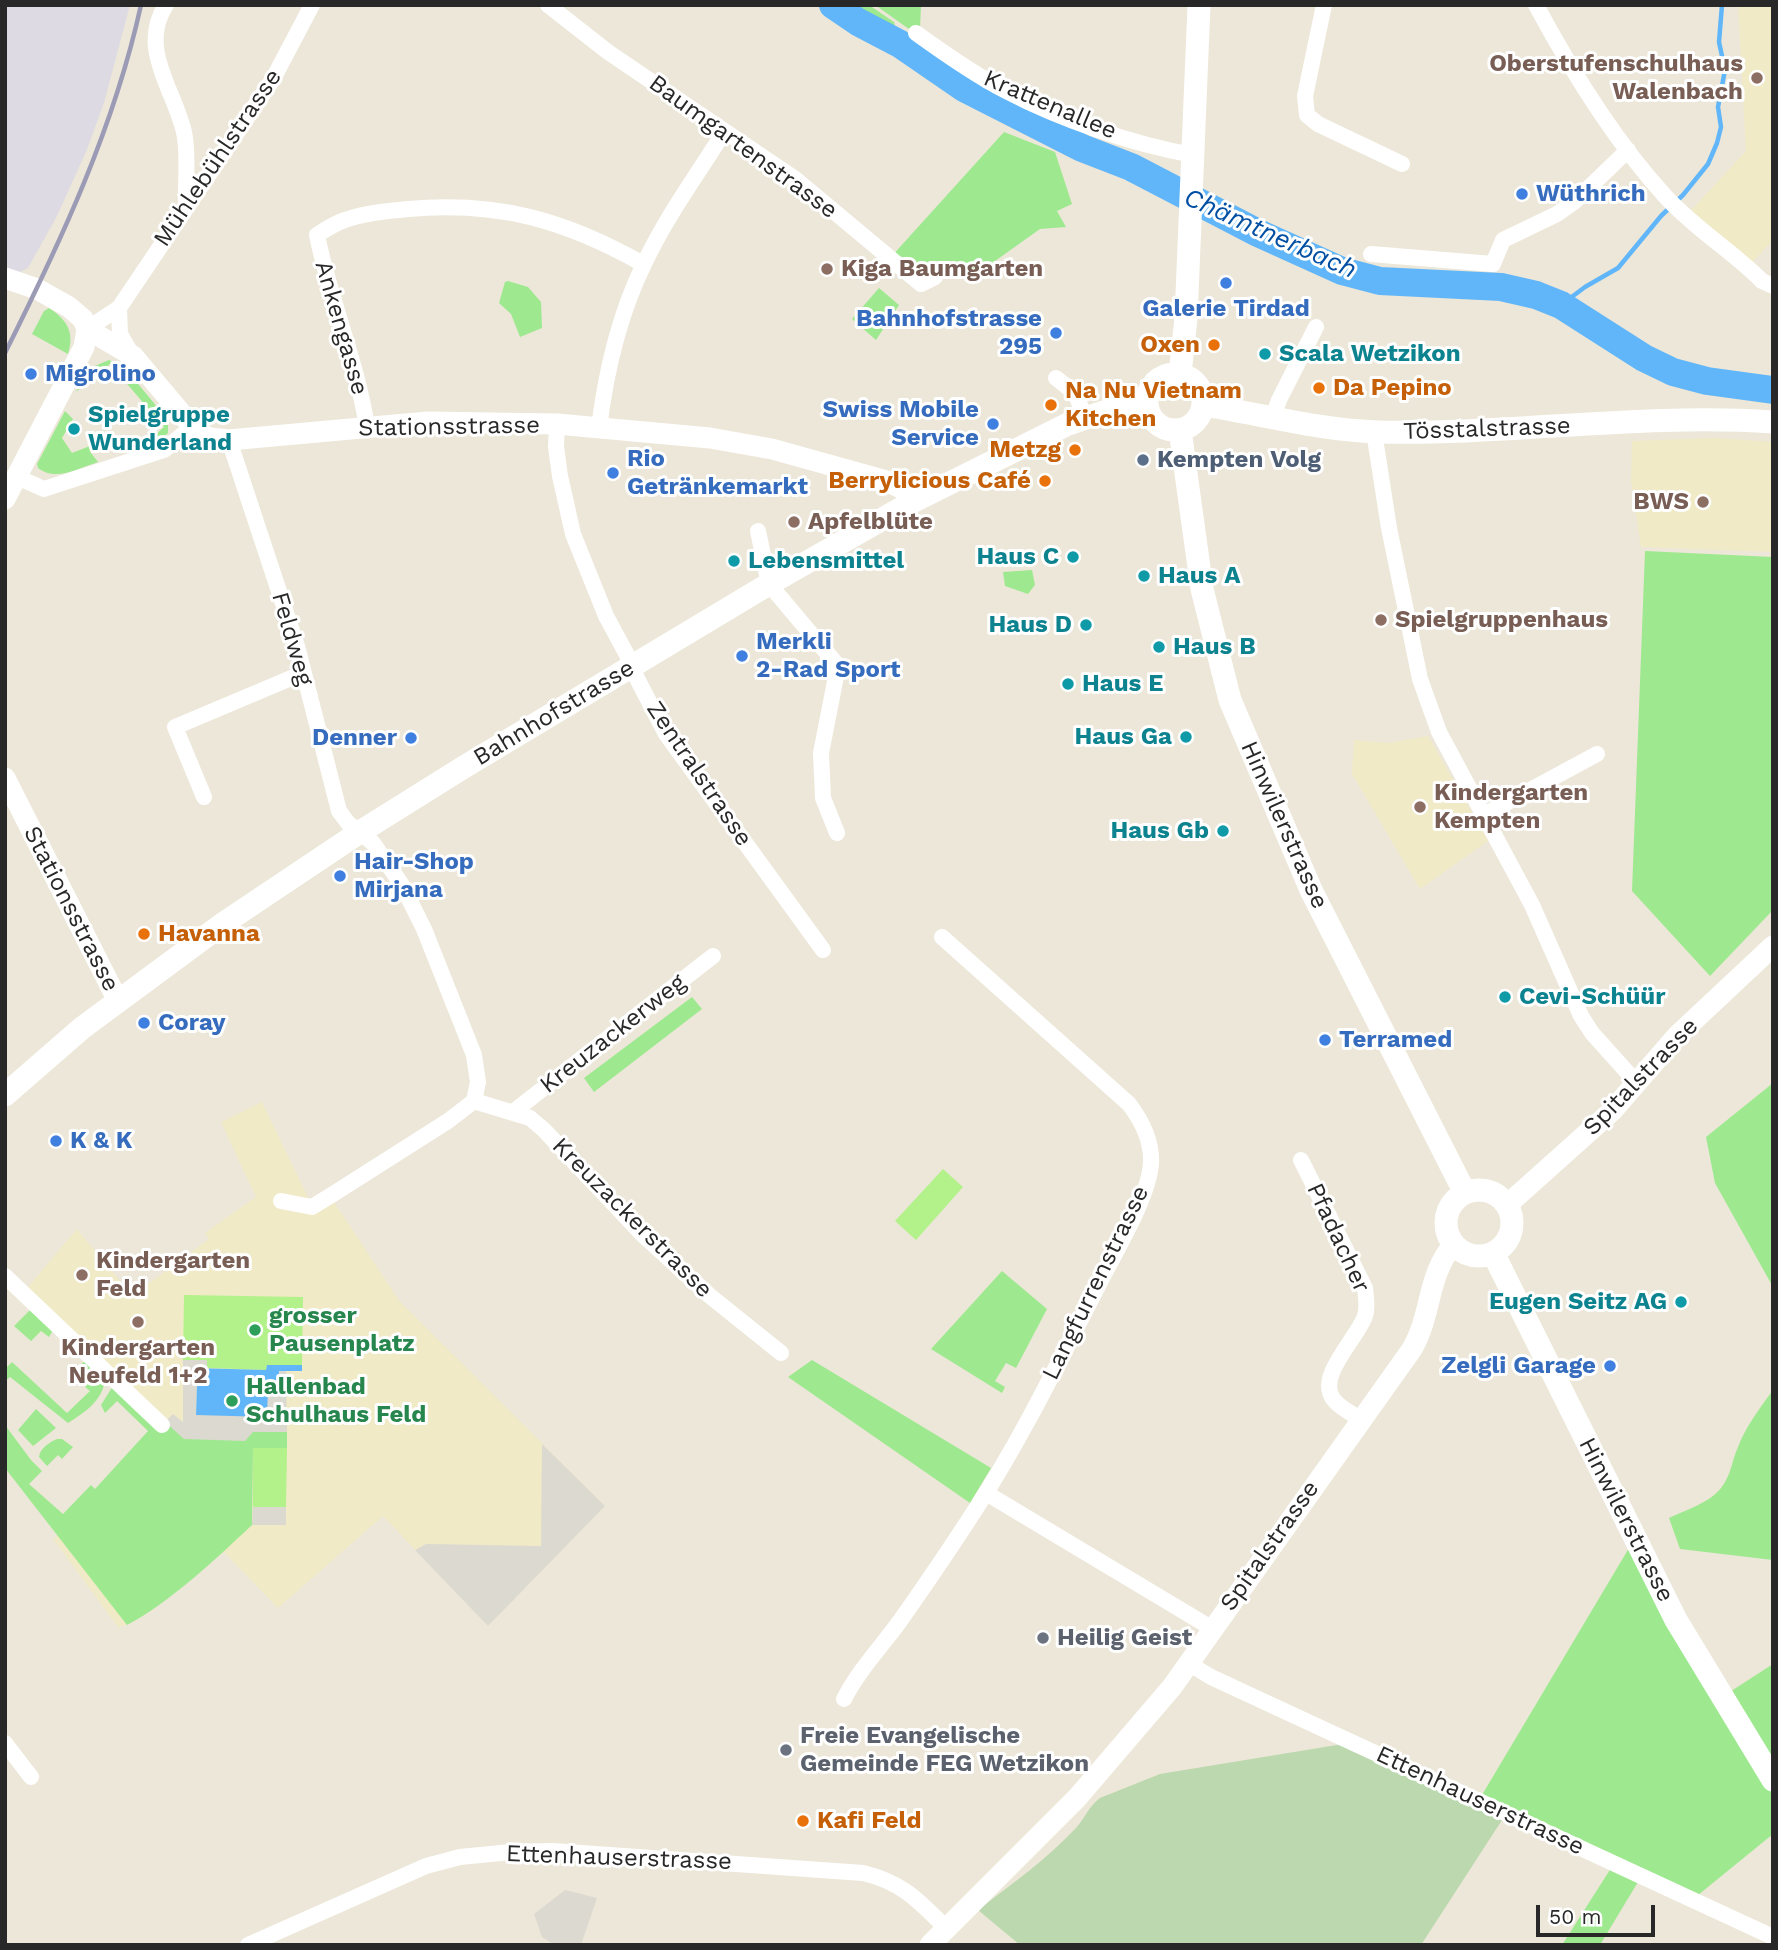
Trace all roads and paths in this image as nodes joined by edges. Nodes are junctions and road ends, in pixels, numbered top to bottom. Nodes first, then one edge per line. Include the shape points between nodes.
1 (166, 5) edge
2 (312, 5) edge
3 (548, 5) edge
4 (1199, 5) edge
5 (1324, 5) edge
6 (1536, 5) edge
7 (916, 33) dead end
8 (724, 132) junction
9 (1628, 150) junction
10 (1402, 164) dead end
11 (1193, 165) junction
12 (186, 208) junction
13 (1371, 254) dead end
14 (643, 264) junction
15 (935, 277) dead end
16 (5, 278) edge
17 (1773, 286) edge
18 (119, 309) junction
19 (1315, 327) dead end
20 (87, 329) junction
21 (133, 356) junction
22 (1180, 374) junction
23 (1056, 378) dead end
24 (1146, 405) junction
25 (1203, 405) junction
26 (1085, 417) junction
27 (1273, 417) junction
28 (1773, 422) edge
29 (557, 424) junction
30 (192, 427) junction
31 (367, 427) junction
32 (599, 428) junction
33 (1180, 430) junction
34 (1374, 432) junction
35 (229, 440) junction
36 (17, 477) junction
37 (5, 499) edge
38 (914, 501) junction
39 (758, 531) dead end
40 (769, 584) junction
41 (631, 667) junction
42 (303, 673) junction
43 (1597, 754) dead end
44 (5, 778) edge
45 (204, 797) dead end
46 (1484, 815) junction
47 (360, 832) junction
48 (837, 834) dead end
49 (942, 937) dead end
50 (1773, 946) edge
51 (823, 950) dead end
52 (713, 956) dead end
53 (118, 1001) junction
54 (1636, 1082) junction
55 (5, 1095) edge
56 (474, 1101) junction
57 (513, 1112) junction
58 (1301, 1160) dead end
59 (1465, 1193) junction
60 (281, 1201) dead end
61 (1507, 1205) junction
62 (1454, 1244) junction
63 (1493, 1253) junction
64 (5, 1276) edge
65 (781, 1353) dead end
66 (1361, 1419) junction
67 (162, 1425) dead end
68 (986, 1493) junction
69 (1213, 1629) junction
70 (1188, 1663) junction
71 (844, 1699) dead end
72 (5, 1743) edge
73 (31, 1777) dead end
74 (1773, 1780) edge
75 (946, 1928) junction
76 (1773, 1937) edge
77 (248, 1945) edge
78 (930, 1945) edge

1 - 12 street via 157,18 153,43 184,135
2 - 12 street, Mühlebühlstrasse via 273,79
3 - 8 street, Baumgartenstrasse
4 - 11 main road
5 - 10 street via 1305,96 1307,115
6 - 9 street
7 - 11 street, Krattenallee via 1007,92 1097,130 1172,152
8 - 14 street
8 - 15 street, Baumgartenstrasse via 794,178 921,284
9 - 13 street via 1574,202 1503,240 1493,264
9 - 17 street via 1667,198
11 - 22 main road
12 - 18 street, Mühlebühlstrasse
14 - 31 street, Ankengasse via 569,229 527,215 482,208 382,212 344,220 317,235
14 - 32 street via 613,348
16 - 20 street via 69,307 83,318
18 - 20 street, Mühlebühlstrasse
18 - 21 street via 120,334
19 - 27 street
20 - 21 street
20 - 36 street via 84,347
21 - 30 street
22 - 24 main road via 1156,381
22 - 25 main road via 1195,382
23 - 26 street via 1075,393
24 - 26 main road, Bahnhofstrasse
24 - 33 main road via 1161,428
25 - 27 main road, Tösstalstrasse
25 - 33 main road via 1196,422
26 - 38 main road, Bahnhofstrasse
27 - 34 main road, Tösstalstrasse
28 - 34 main road, Tösstalstrasse via 1717,419
29 - 31 street, Stationsstrasse via 441,422
29 - 32 street, Stationsstrasse
29 - 41 street, Zentralstrasse via 556,447 573,534
30 - 35 street, Stationsstrasse via 210,438
30 - 36 street via 164,450 44,489
31 - 35 street, Stationsstrasse
32 - 38 street, Stationsstrasse via 772,449 903,489
33 - 59 main road, Hinwilerstrasse via 1202,589 1230,700 1311,890
34 - 46 street via 1420,679 1439,732
35 - 42 street, Feldweg
36 - 37 street
38 - 40 main road, Bahnhofstrasse
39 - 40 street
40 - 41 main road, Bahnhofstrasse
40 - 48 street via 838,666 821,753 823,798
41 - 47 main road, Bahnhofstrasse
41 - 51 street, Zentralstrasse via 666,734
42 - 45 street via 175,727
42 - 47 street, Feldweg via 339,811
43 - 46 street
44 - 53 street, Stationsstrasse
46 - 54 street via 1532,905 1581,1016
47 - 53 main road, Bahnhofstrasse
47 - 56 street via 402,885 424,929 474,1055 478,1082
49 - 68 street, Langfurrenstrasse via 1129,1104 1143,1126 1150,1150 1145,1190 1117,1249
50 - 54 street, Spitalstrasse via 1677,1036
52 - 57 street, Kreuzackerweg
53 - 55 main road, Bahnhofstrasse
54 - 61 street, Spitalstrasse via 1612,1111
56 - 57 street, Kreuzackerstrasse
56 - 60 street via 312,1207
57 - 65 street, Kreuzackerstrasse via 544,1130 642,1234
58 - 66 street, Pfadacher via 1365,1288 1366,1314 1332,1370 1328,1385 1333,1399
59 - 61 main road via 1484,1190
59 - 62 main road via 1452,1204 1446,1220
61 - 63 main road via 1511,1232
62 - 63 main road via 1472,1255
62 - 66 street, Spitalstrasse via 1439,1264 1422,1333
63 - 74 main road, Hinwilerstrasse via 1676,1620
64 - 67 street
66 - 69 street, Spitalstrasse
68 - 69 street
68 - 71 street, Langfurrenstrasse
69 - 70 street, Spitalstrasse
70 - 75 street, Spitalstrasse via 1101,1771
70 - 76 street, Ettenhauserstrasse
72 - 73 street
75 - 77 street, Ettenhauserstrasse via 900,1886 863,1872 553,1851 460,1857 426,1867
75 - 78 street, Spitalstrasse

